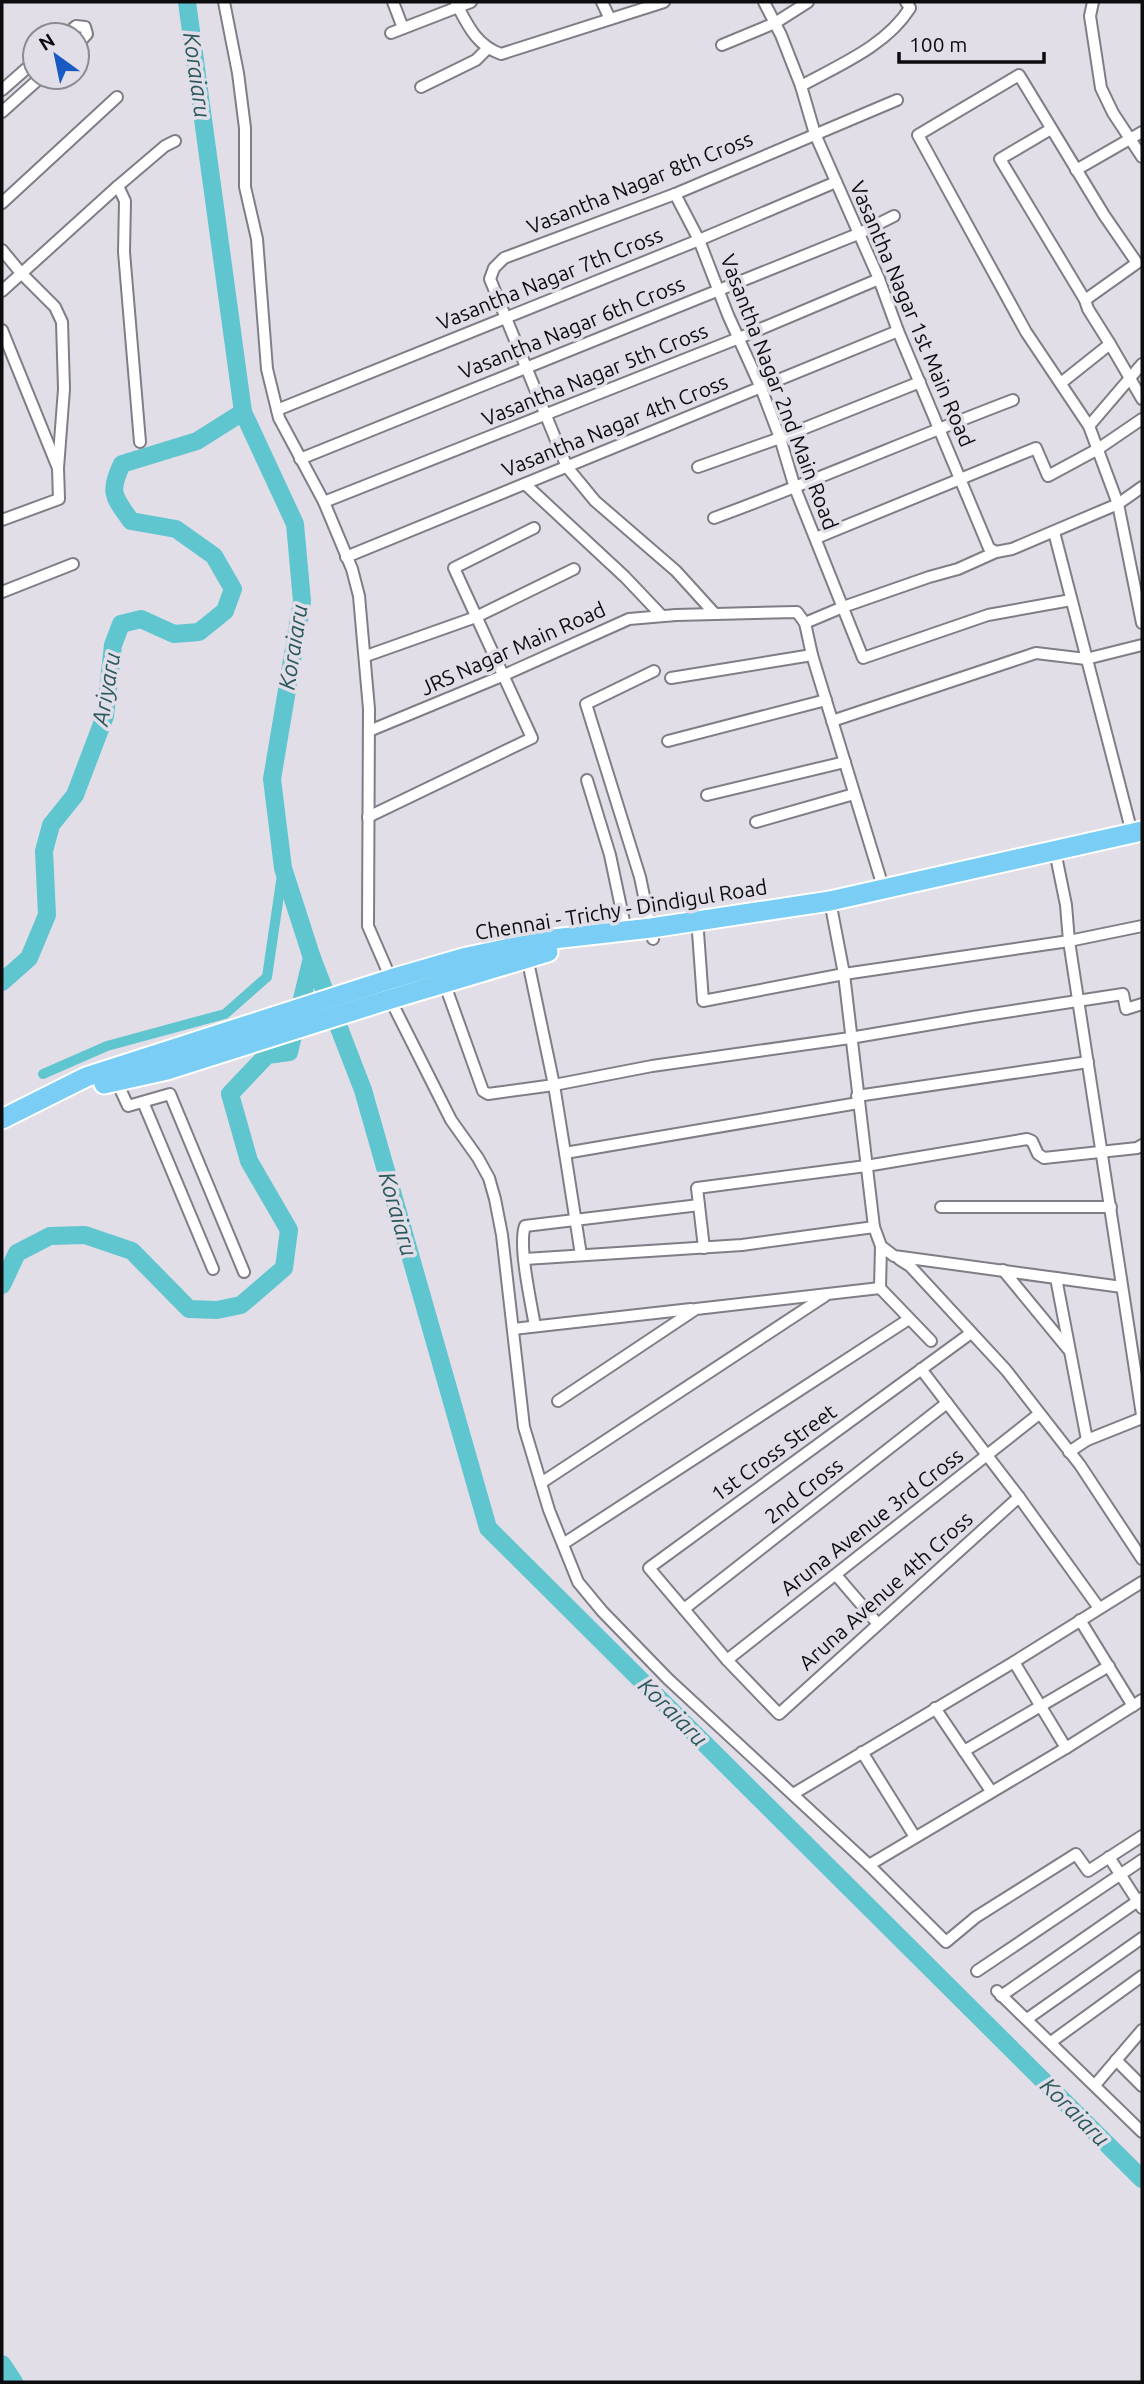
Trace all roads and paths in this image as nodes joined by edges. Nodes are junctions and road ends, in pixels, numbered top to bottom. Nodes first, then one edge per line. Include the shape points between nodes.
1 (224, 2) edge
2 (393, 2) edge
3 (471, 2) edge
4 (602, 2) edge
5 (664, 2) edge
6 (764, 2) edge
7 (808, 2) edge
8 (906, 2) edge
9 (1084, 2) edge
10 (1093, 2) edge
11 (457, 5) edge
12 (1090, 16) junction
13 (610, 19) junction
14 (775, 23) junction
15 (403, 28) junction
16 (391, 33) dead end
17 (722, 45) dead end
18 (487, 49) junction
19 (21, 73) edge
20 (802, 86) junction
21 (421, 87) dead end
22 (2, 90) edge
23 (24, 91) edge
24 (117, 97) dead end
25 (897, 100) dead end
26 (3, 108) edge
27 (1051, 129) junction
28 (1142, 132) edge
29 (815, 134) junction
30 (174, 141) dead end
31 (1130, 141) junction
32 (1142, 157) edge
33 (1076, 170) junction
34 (836, 182) junction
35 (118, 186) junction
36 (675, 194) junction
37 (2, 203) edge
38 (894, 216) dead end
39 (858, 234) junction
40 (699, 240) junction
41 (2, 250) edge
42 (1140, 266) edge
43 (21, 273) junction
44 (879, 279) junction
45 (719, 289) junction
46 (2, 291) edge
47 (1085, 300) junction
48 (504, 318) junction
49 (2, 330) edge
50 (898, 331) junction
51 (739, 338) junction
52 (1110, 344) junction
53 (1142, 364) edge
54 (525, 368) junction
55 (1131, 378) junction
56 (920, 382) junction
57 (1061, 383) junction
58 (761, 388) junction
59 (1142, 399) edge
60 (1013, 400) dead end
61 (278, 410) junction
62 (545, 415) junction
63 (1142, 419) edge
64 (1089, 426) junction
65 (939, 428) junction
66 (780, 438) junction
67 (140, 442) dead end
68 (1098, 449) junction
69 (300, 459) junction
70 (567, 467) junction
71 (698, 467) dead end
72 (58, 468) junction
73 (960, 479) junction
74 (525, 484) junction
75 (795, 488) junction
76 (1142, 488) edge
77 (324, 502) junction
78 (1118, 504) junction
79 (3, 517) edge
80 (714, 518) dead end
81 (534, 528) dead end
82 (1054, 532) junction
83 (816, 538) junction
84 (996, 552) junction
85 (346, 557) junction
86 (73, 564) dead end
87 (1142, 568) edge
88 (574, 569) dead end
89 (1131, 572) junction
90 (2, 592) edge
91 (1071, 600) junction
92 (843, 607) junction
93 (715, 614) junction
94 (662, 616) junction
95 (476, 617) junction
96 (1142, 623) edge
97 (805, 624) junction
98 (1142, 645) edge
99 (812, 655) junction
100 (366, 656) junction
101 (1086, 659) junction
102 (654, 671) dead end
103 (502, 676) junction
104 (671, 678) dead end
105 (826, 700) junction
106 (832, 721) junction
107 (369, 731) junction
108 (668, 741) dead end
109 (845, 762) junction
110 (587, 780) dead end
111 (855, 794) junction
112 (707, 795) dead end
113 (368, 817) junction
114 (756, 821) dead end
115 (1137, 837) edge
116 (1057, 861) junction
117 (884, 890) junction
118 (831, 906) junction
119 (1142, 926) edge
120 (626, 931) junction
121 (698, 932) junction
122 (652, 933) junction
123 (1069, 941) junction
124 (527, 957) junction
125 (844, 974) junction
126 (444, 982) junction
127 (385, 991) junction
128 (1079, 1002) junction
129 (1142, 1004) edge
130 (850, 1038) junction
131 (225, 1042) junction
132 (1088, 1062) junction
133 (116, 1080) junction
134 (554, 1085) junction
135 (858, 1099) junction
136 (143, 1102) junction
137 (2, 1119) edge
138 (2, 1131) edge
139 (1142, 1145) edge
140 (1102, 1152) junction
141 (565, 1153) junction
142 (866, 1166) junction
143 (699, 1205) junction
144 (942, 1207) dead end
145 (1111, 1207) junction
146 (575, 1220) junction
147 (874, 1227) junction
148 (881, 1246) junction
149 (704, 1248) junction
150 (581, 1255) junction
151 (894, 1256) junction
152 (525, 1259) junction
153 (213, 1269) dead end
154 (1003, 1270) junction
155 (244, 1272) dead end
156 (1056, 1278) junction
157 (1122, 1287) junction
158 (880, 1288) junction
159 (830, 1294) junction
160 (696, 1309) junction
161 (909, 1319) junction
162 (535, 1326) junction
163 (513, 1329) junction
164 (971, 1333) junction
165 (931, 1341) dead end
166 (1070, 1352) junction
167 (921, 1369) junction
168 (558, 1401) dead end
169 (947, 1403) junction
170 (1040, 1414) junction
171 (1142, 1416) edge
172 (1087, 1440) junction
173 (1069, 1452) junction
174 (986, 1456) junction
175 (541, 1483) junction
176 (1019, 1497) junction
177 (563, 1544) junction
178 (1142, 1559) edge
179 (836, 1576) junction
180 (1142, 1582) edge
181 (1099, 1608) junction
182 (684, 1609) junction
183 (1080, 1620) junction
184 (878, 1623) junction
185 (727, 1660) junction
186 (1014, 1662) junction
187 (1109, 1666) junction
188 (1138, 1703) edge
189 (1040, 1705) junction
190 (935, 1708) junction
191 (1066, 1748) junction
192 (964, 1751) junction
193 (862, 1752) junction
194 (991, 1791) junction
195 (793, 1794) junction
196 (1142, 1836) edge
197 (915, 1837) junction
198 (1109, 1857) junction
199 (1142, 1860) edge
200 (869, 1865) junction
201 (1121, 1875) junction
202 (1141, 1902) edge
203 (1142, 1938) edge
204 (977, 1971) dead end
205 (1142, 1976) edge
206 (1130, 1985) junction
207 (1142, 1991) edge
208 (1027, 2019) junction
209 (1142, 2030) edge
210 (1051, 2042) junction
211 (1116, 2060) junction
212 (1095, 2085) junction
213 (1142, 2086) edge
214 (1142, 2132) edge

1 - 61 street via 245,128 245,187 257,239 267,369
2 - 15 street
3 - 11 street
4 - 13 street
5 - 13 street
6 - 14 street, Vasantha Nagar 1st Main Road
7 - 14 street
8 - 20 street via 910,8 902,20 867,50
9 - 12 street
10 - 12 street
11 - 15 street
11 - 18 street via 471,32
12 - 31 street via 1101,88
13 - 18 street via 501,54
14 - 17 street
14 - 20 street, Vasantha Nagar 1st Main Road
15 - 16 street
18 - 21 street via 476,60
19 - 22 street
20 - 29 street, Vasantha Nagar 1st Main Road
23 - 26 street
24 - 37 street
25 - 29 street, Vasantha Nagar 8th Cross
27 - 33 street
27 - 47 street via 1000,159
27 - 57 street via 1019,75 918,135 1026,332
28 - 31 street
29 - 34 street, Vasantha Nagar 1st Main Road
29 - 36 street, Vasantha Nagar 8th Cross
30 - 35 street
31 - 32 street
31 - 33 street
33 - 42 street
34 - 39 street, Vasantha Nagar 1st Main Road
34 - 40 street, Vasantha Nagar 7th Cross
35 - 43 street
35 - 67 street via 125,201 124,252
36 - 40 street, Vasantha Nagar 2nd Main Road
36 - 48 street, Vasantha Nagar 8th Cross via 504,258 490,279
38 - 39 street, Vasantha Nagar 6th Cross
39 - 44 street, Vasantha Nagar 1st Main Road
39 - 45 street, Vasantha Nagar 6th Cross
40 - 45 street, Vasantha Nagar 2nd Main Road
40 - 48 street, Vasantha Nagar 7th Cross
41 - 43 street
42 - 47 street
43 - 46 street
43 - 72 street via 55,307 62,322 64,389
44 - 50 street, Vasantha Nagar 1st Main Road
44 - 51 street, Vasantha Nagar 5th Cross
45 - 51 street, Vasantha Nagar 2nd Main Road
45 - 54 street, Vasantha Nagar 6th Cross
47 - 52 street
48 - 54 street
48 - 61 street, Vasantha Nagar 7th Cross
49 - 72 street
50 - 56 street, Vasantha Nagar 1st Main Road
50 - 58 street, Vasantha Nagar 4th Cross
51 - 58 street, Vasantha Nagar 2nd Main Road
51 - 62 street, Vasantha Nagar 5th Cross
52 - 55 street
52 - 57 street
53 - 55 street
54 - 62 street
54 - 69 street, Vasantha Nagar 6th Cross
55 - 59 street
55 - 64 street
56 - 65 street, Vasantha Nagar 1st Main Road
56 - 66 street
57 - 64 street
58 - 66 street, Vasantha Nagar 2nd Main Road
58 - 70 street, Vasantha Nagar 4th Cross
60 - 65 street
61 - 69 street
62 - 70 street
62 - 77 street, Vasantha Nagar 5th Cross
63 - 68 street
64 - 68 street
65 - 73 street, Vasantha Nagar 1st Main Road
65 - 75 street
66 - 71 street
66 - 75 street, Vasantha Nagar 2nd Main Road
68 - 73 street via 1048,475 1036,448
68 - 78 street
69 - 77 street
70 - 74 street, Vasantha Nagar 4th Cross
70 - 93 street via 594,501 676,572
72 - 79 street via 59,499
73 - 83 street
73 - 84 street, Vasantha Nagar 1st Main Road via 989,548
74 - 85 street, Vasantha Nagar 4th Cross
74 - 94 street
75 - 80 street
75 - 83 street, Vasantha Nagar 2nd Main Road
76 - 78 street
77 - 85 street
78 - 82 street
78 - 89 street
81 - 95 street via 454,568
82 - 84 street
82 - 91 street
83 - 92 street, Vasantha Nagar 2nd Main Road
84 - 92 street
85 - 100 street via 359,596
86 - 90 street
87 - 89 street
88 - 95 street
89 - 96 street
91 - 92 street, Vasantha Nagar 2nd Main Road via 988,615 863,659
91 - 101 street
92 - 97 street
93 - 94 street, JRS Nagar Main Road
93 - 97 street, JRS Nagar Main Road via 797,612
94 - 103 street, JRS Nagar Main Road via 629,618
95 - 100 street
95 - 103 street
97 - 99 street
98 - 101 street
99 - 104 street
99 - 105 street
100 - 107 street
101 - 106 street via 1036,653
101 - 115 street
102 - 122 street via 586,704 640,877
103 - 107 street, JRS Nagar Main Road
103 - 113 street via 532,738
105 - 106 street
105 - 108 street
106 - 109 street
107 - 113 street
109 - 111 street
109 - 112 street
110 - 120 street via 610,855
111 - 114 street
111 - 117 street
113 - 127 street via 368,926
115 - 116 highway, Chennai - Trichy - Dindigul Road
115 - 117 highway, Chennai - Trichy - Dindigul Road
116 - 118 highway, Chennai - Trichy - Dindigul Road
116 - 123 street
117 - 118 highway, Chennai - Trichy - Dindigul Road
118 - 121 highway, Chennai - Trichy - Dindigul Road
118 - 122 highway, Chennai - Trichy - Dindigul Road
118 - 125 street
119 - 123 street
120 - 122 highway, Chennai - Trichy - Dindigul Road
120 - 127 highway, Chennai - Trichy - Dindigul Road via 503,948
121 - 122 highway, Chennai - Trichy - Dindigul Road
121 - 125 street via 702,1001
122 - 124 highway, Chennai - Trichy - Dindigul Road
123 - 125 street
123 - 128 street
124 - 126 highway, Chennai - Trichy - Dindigul Road
124 - 134 street
125 - 130 street
126 - 127 highway, Chennai - Trichy - Dindigul Road
126 - 134 street via 483,1091
127 - 131 highway, Chennai - Trichy - Dindigul Road
127 - 163 street via 451,1120 489,1178 502,1235
128 - 129 street via 1123,994 1126,1009
128 - 130 street
128 - 132 street
130 - 134 street
130 - 135 street
131 - 133 highway, Chennai - Trichy - Dindigul Road via 167,1070
131 - 137 highway, Chennai - Trichy - Dindigul Road via 86,1077
132 - 135 street
132 - 140 street
133 - 136 street via 128,1106
133 - 138 highway, Chennai - Trichy - Dindigul Road via 74,1094
134 - 141 street
135 - 141 street
135 - 142 street
136 - 153 street
136 - 155 street via 170,1094
139 - 140 street
140 - 142 street via 1044,1158 1027,1139
140 - 145 street
141 - 146 street
142 - 143 street via 697,1188
142 - 147 street
143 - 146 street
143 - 149 street
144 - 145 street
145 - 157 street
146 - 150 street
146 - 152 street via 525,1226
147 - 148 street
147 - 149 street
148 - 151 street
148 - 158 street
149 - 150 street
150 - 152 street
151 - 154 street
151 - 164 street via 910,1266
152 - 162 street
154 - 156 street
154 - 166 street
156 - 157 street
156 - 166 street
157 - 171 street
158 - 159 street
158 - 161 street
159 - 160 street
159 - 175 street
160 - 162 street
160 - 168 street
161 - 165 street
161 - 177 street
162 - 163 street
163 - 175 street via 524,1427
164 - 167 street, 1st Cross Street
164 - 170 street
166 - 172 street
167 - 169 street
167 - 182 street, 1st Cross Street via 649,1568
169 - 174 street
169 - 182 street, 2nd Cross
170 - 173 street
170 - 174 street, Aruna Avenue 3rd Cross
171 - 172 street
172 - 173 street
173 - 178 street
174 - 176 street
174 - 179 street, Aruna Avenue 3rd Cross
175 - 177 street
176 - 181 street
176 - 184 street, Aruna Avenue 4th Cross
177 - 195 street via 578,1581 602,1611
179 - 184 street
179 - 185 street, Aruna Avenue 3rd Cross
180 - 181 street
181 - 183 street
182 - 185 street
183 - 186 street
183 - 187 street
184 - 185 street, Aruna Avenue 4th Cross via 779,1714
186 - 189 street
186 - 190 street
187 - 188 street
187 - 189 street
188 - 191 street
189 - 191 street
189 - 192 street
190 - 192 street
190 - 193 street
191 - 194 street
192 - 194 street
193 - 195 street
193 - 197 street
194 - 197 street
195 - 200 street
196 - 198 street
197 - 200 street
198 - 200 street via 1088,1871 1076,1854 976,1917 946,1942
198 - 201 street
199 - 201 street
201 - 202 street
201 - 204 street
202 - 208 street via 999,1994
203 - 208 street
205 - 206 street
206 - 207 street
206 - 210 street
208 - 210 street
209 - 211 street
210 - 212 street
211 - 212 street
211 - 213 street
212 - 214 street

